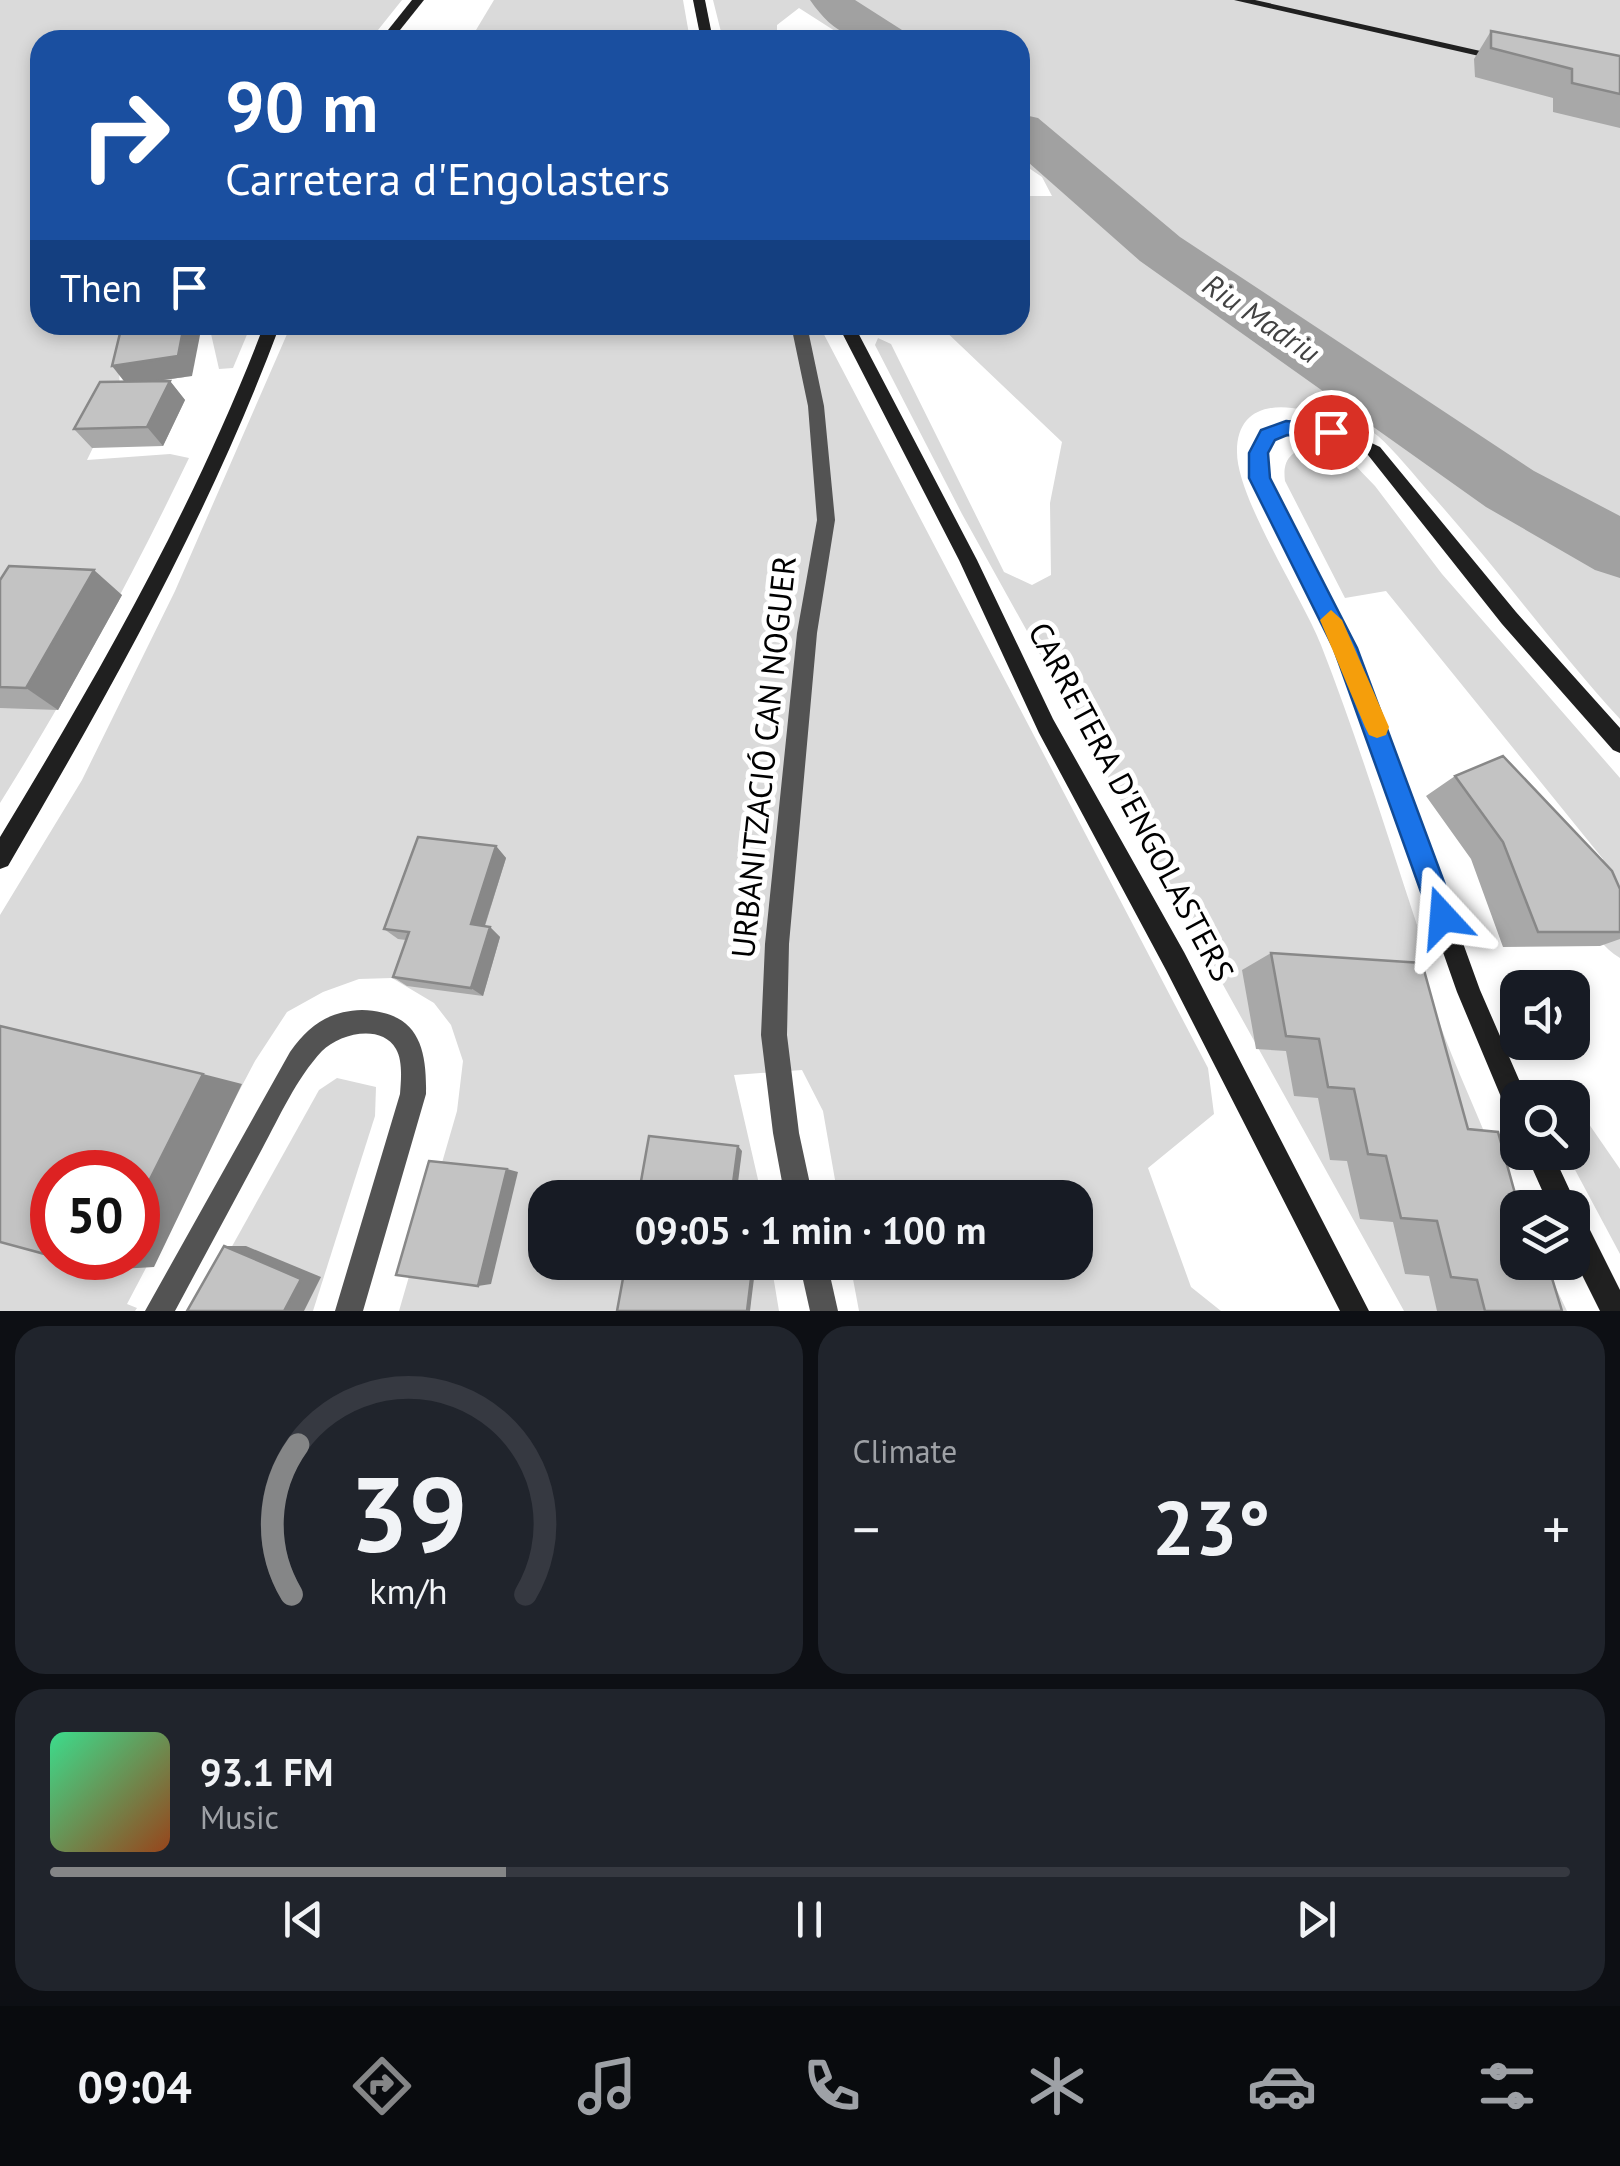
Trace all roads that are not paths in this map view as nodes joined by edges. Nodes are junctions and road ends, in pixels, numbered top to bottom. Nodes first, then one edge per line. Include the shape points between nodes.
1 (418, 0) edge
2 (699, 0) edge
3 (1240, 0) edge
4 (394, 30) edge
5 (705, 30) edge
6 (1525, 61) edge
7 (268, 335) edge
8 (801, 335) edge
9 (851, 335) edge
10 (1620, 743) edge
11 (0, 858) edge
12 (1506, 1080) edge
13 (795, 1180) edge
14 (1590, 1260) edge
15 (817, 1280) edge
16 (159, 1311) edge
17 (349, 1311) edge
18 (824, 1311) edge
19 (1355, 1311) edge
20 (1615, 1311) edge

1 - 4 main road
2 - 5 main road
3 - 6 main road
7 - 11 main road via 216,461 138,618
8 - 13 street, URBANITZACIÓ CAN NOGUER via 816,406 826,520 807,633 776,980 774,1035
9 - 19 main road, CARRETERA D'ENGOLASTERS via 1046,726
10 - 12 main road via 1374,451 1357,439 1308,427 1268,435 1258,453 1260,478 1346,648
14 - 20 main road
15 - 18 street
16 - 17 street via 307,1049 330,1028 382,1023 405,1038 415,1060 413,1094

